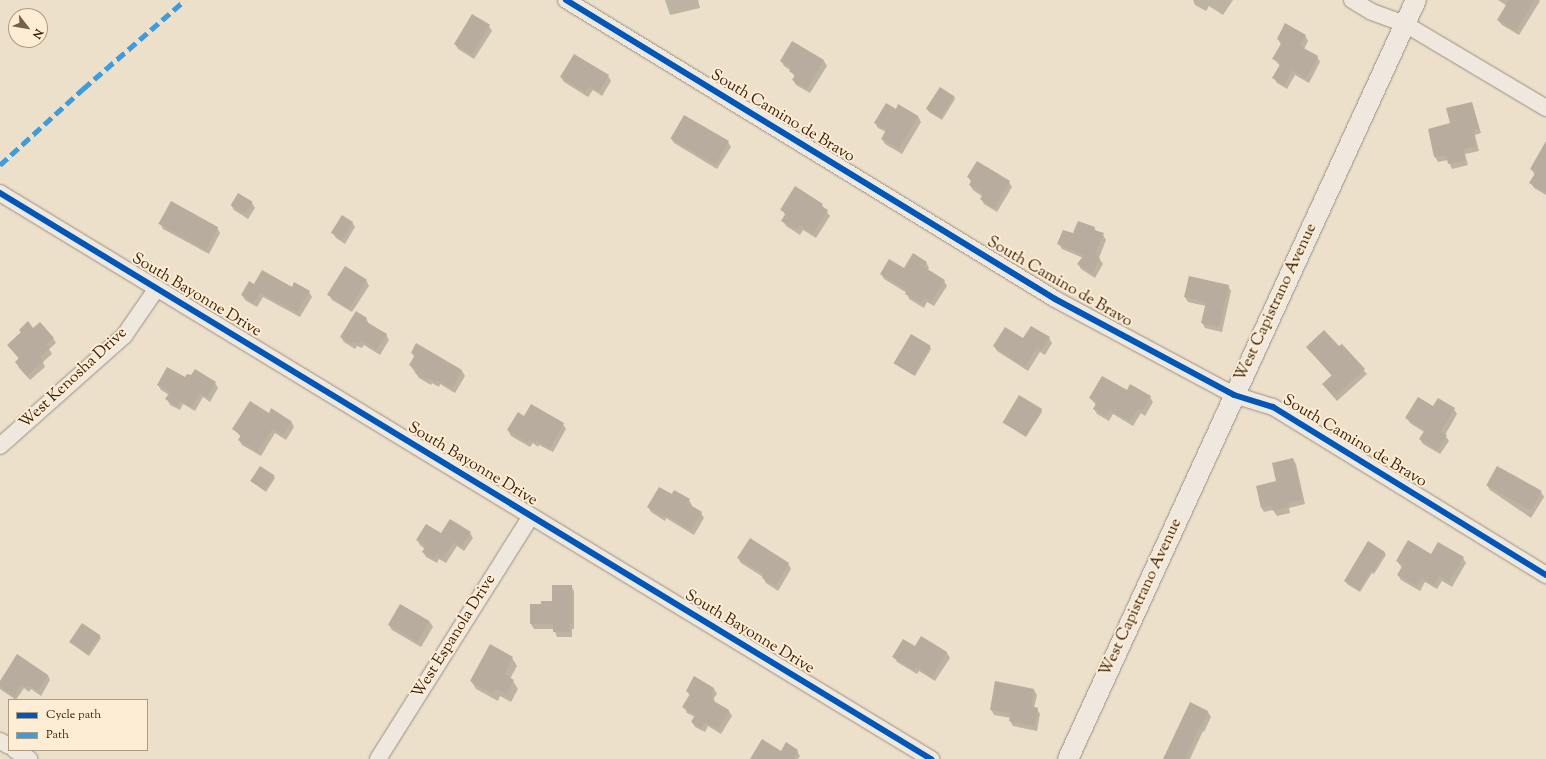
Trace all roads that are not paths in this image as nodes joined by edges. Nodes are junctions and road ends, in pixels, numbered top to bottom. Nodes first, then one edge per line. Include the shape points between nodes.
1 (1352, 0) edge
2 (1416, 0) edge
3 (575, 2) edge
4 (1405, 24) junction
5 (1546, 108) edge
6 (0, 193) edge
7 (157, 288) junction
8 (1234, 395) junction
9 (0, 446) edge
10 (531, 516) junction
11 (1546, 575) edge
12 (17, 751) edge
13 (29, 759) edge
14 (378, 759) edge
15 (931, 759) edge
16 (1068, 759) edge

1 - 4 street via 1372,12
2 - 4 street, West Capistrano Avenue
3 - 8 street, South Camino de Bravo via 1055,299
4 - 5 street
4 - 8 street, West Capistrano Avenue
6 - 7 street, South Bayonne Drive
7 - 9 street, West Kenosha Drive via 124,336
7 - 10 street, South Bayonne Drive
8 - 11 street, South Camino de Bravo via 1273,407
8 - 16 street, West Capistrano Avenue
10 - 14 street, West Espanola Drive
10 - 15 street, South Bayonne Drive
12 - 13 street

